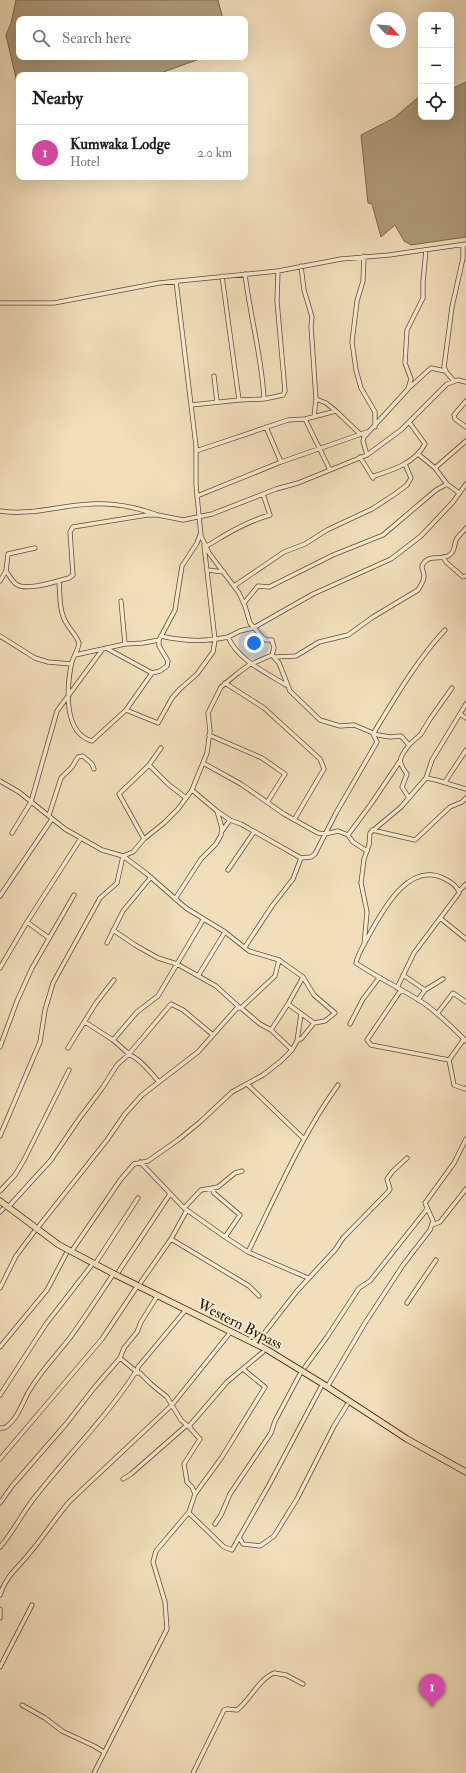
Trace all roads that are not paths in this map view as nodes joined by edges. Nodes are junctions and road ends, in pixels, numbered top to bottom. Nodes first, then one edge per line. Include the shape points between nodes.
1 (465, 245) edge
2 (426, 250) junction
3 (364, 256) junction
4 (301, 266) junction
5 (278, 271) junction
6 (245, 274) junction
7 (222, 276) junction
8 (176, 281) junction
9 (0, 303) edge
10 (446, 371) junction
11 (214, 376) dead end
12 (454, 381) junction
13 (466, 382) edge
14 (408, 389) junction
15 (316, 398) junction
16 (264, 399) junction
17 (239, 400) junction
18 (466, 401) edge
19 (217, 402) junction
20 (191, 405) junction
21 (336, 411) junction
22 (314, 417) junction
23 (306, 419) junction
24 (410, 422) junction
25 (466, 426) edge
26 (266, 427) junction
27 (375, 427) junction
28 (368, 432) junction
29 (360, 434) junction
30 (466, 441) edge
31 (321, 450) junction
32 (196, 451) junction
33 (418, 454) junction
34 (367, 455) junction
35 (360, 457) junction
36 (281, 462) junction
37 (405, 464) junction
38 (435, 468) junction
39 (330, 470) junction
40 (447, 484) junction
41 (466, 485) edge
42 (459, 493) junction
43 (263, 494) junction
44 (197, 496) junction
45 (0, 512) edge
46 (158, 515) junction
47 (200, 517) junction
48 (466, 528) edge
49 (200, 534) junction
50 (204, 542) junction
51 (206, 546) junction
52 (35, 548) dead end
53 (443, 557) junction
54 (207, 570) junction
55 (6, 571) junction
56 (224, 572) junction
57 (465, 578) edge
58 (0, 581) edge
59 (59, 581) junction
60 (234, 586) junction
61 (121, 601) dead end
62 (244, 604) junction
63 (253, 628) junction
64 (445, 630) dead end
65 (0, 636) edge
66 (228, 637) junction
67 (160, 638) junction
68 (215, 640) junction
69 (126, 644) junction
70 (104, 649) junction
71 (75, 655) junction
72 (273, 656) junction
73 (71, 664) junction
74 (252, 664) junction
75 (152, 673) junction
76 (225, 683) junction
77 (287, 685) junction
78 (452, 688) dead end
79 (68, 696) junction
80 (466, 704) edge
81 (126, 710) junction
82 (460, 714) junction
83 (466, 718) edge
84 (373, 734) junction
85 (209, 735) junction
86 (409, 745) junction
87 (162, 748) dead end
88 (466, 750) edge
89 (400, 761) junction
90 (203, 763) junction
91 (149, 764) junction
92 (94, 769) dead end
93 (426, 778) junction
94 (0, 781) edge
95 (445, 782) junction
96 (466, 789) edge
97 (192, 790) junction
98 (186, 798) junction
99 (409, 798) junction
100 (466, 798) edge
101 (268, 801) junction
102 (31, 802) junction
103 (217, 811) junction
104 (49, 815) junction
105 (52, 819) junction
106 (230, 820) junction
107 (294, 820) junction
108 (372, 830) junction
109 (222, 831) junction
110 (254, 832) junction
111 (12, 833) dead end
112 (325, 834) junction
113 (348, 835) junction
114 (81, 838) junction
115 (144, 839) junction
116 (367, 851) junction
117 (123, 856) junction
118 (301, 858) junction
119 (228, 870) dead end
120 (150, 877) junction
121 (466, 884) edge
122 (459, 891) junction
123 (74, 895) dead end
124 (0, 896) edge
125 (175, 899) junction
126 (440, 918) junction
127 (203, 920) junction
128 (27, 922) junction
129 (113, 930) junction
130 (225, 932) junction
131 (49, 938) junction
132 (466, 939) edge
133 (107, 943) dead end
134 (364, 946) junction
135 (245, 947) junction
136 (279, 960) junction
137 (177, 964) junction
138 (0, 968) edge
139 (403, 975) junction
140 (198, 976) junction
141 (303, 977) junction
142 (379, 978) junction
143 (443, 979) dead end
144 (114, 980) dead end
145 (399, 989) junction
146 (425, 990) junction
147 (418, 1000) junction
148 (466, 1002) edge
149 (288, 1004) junction
150 (240, 1007) junction
151 (301, 1014) junction
152 (437, 1014) junction
153 (85, 1022) junction
154 (314, 1023) junction
155 (350, 1024) dead end
156 (270, 1030) junction
157 (213, 1035) junction
158 (113, 1040) junction
159 (465, 1040) edge
160 (297, 1041) junction
161 (0, 1047) edge
162 (68, 1048) dead end
163 (292, 1050) junction
164 (129, 1054) junction
165 (450, 1060) junction
166 (69, 1070) dead end
167 (159, 1082) junction
168 (247, 1084) junction
169 (338, 1085) dead end
170 (466, 1088) edge
171 (1, 1131) edge
172 (0, 1136) edge
173 (304, 1139) junction
174 (466, 1139) edge
175 (407, 1158) dead end
176 (140, 1162) junction
177 (242, 1171) dead end
178 (212, 1188) junction
179 (466, 1189) edge
180 (0, 1191) edge
181 (170, 1194) junction
182 (138, 1198) dead end
183 (0, 1201) edge
184 (10, 1205) dead end
185 (3, 1208) dead end
186 (186, 1209) junction
187 (427, 1209) junction
188 (0, 1212) edge
189 (432, 1225) junction
190 (39, 1226) dead end
191 (34, 1232) dead end
192 (225, 1237) junction
193 (171, 1239) junction
194 (73, 1249) dead end
195 (248, 1252) junction
196 (66, 1254) dead end
197 (436, 1260) dead end
198 (98, 1261) dead end
199 (91, 1266) dead end
200 (119, 1271) dead end
201 (112, 1276) dead end
202 (308, 1278) junction
203 (141, 1282) dead end
204 (1, 1283) edge
205 (0, 1288) edge
206 (136, 1288) dead end
207 (259, 1296) dead end
208 (156, 1298) dead end
209 (407, 1303) dead end
210 (184, 1312) dead end
211 (228, 1334) dead end
212 (258, 1341) dead end
213 (0, 1347) edge
214 (263, 1352) dead end
215 (120, 1358) junction
216 (305, 1368) dead end
217 (243, 1369) junction
218 (138, 1372) junction
219 (300, 1374) dead end
220 (330, 1384) dead end
221 (321, 1387) dead end
222 (0, 1395) edge
223 (347, 1405) dead end
224 (172, 1406) junction
225 (188, 1426) junction
226 (0, 1428) edge
227 (0, 1459) edge
228 (466, 1472) edge
229 (123, 1479) dead end
230 (195, 1494) junction
231 (0, 1503) edge
232 (189, 1513) junction
233 (215, 1524) dead end
234 (239, 1537) junction
235 (0, 1547) edge
236 (0, 1596) edge
237 (32, 1605) dead end
238 (0, 1609) edge
239 (0, 1618) edge
240 (0, 1667) edge
241 (303, 1684) dead end
242 (22, 1705) dead end
243 (104, 1752) junction
244 (94, 1773) edge
245 (193, 1773) edge

1 - 2 street
1 - 10 street via 452,307
2 - 3 street
2 - 14 street via 423,298 407,330 405,363 412,379
3 - 4 street
3 - 27 street via 364,281 357,301 352,342 356,370 375,412
4 - 5 street
4 - 15 street via 304,290 312,317
5 - 6 street
5 - 16 street via 277,301 286,383 283,395
6 - 7 street
6 - 16 street
7 - 8 street
7 - 17 street
8 - 9 street via 54,303
8 - 20 street
10 - 12 street
10 - 14 street via 431,368
11 - 19 street
12 - 13 street
12 - 24 street via 447,384
14 - 27 street
15 - 21 street
15 - 22 street
16 - 17 street
17 - 19 street
18 - 25 street via 454,415 455,419
19 - 20 street
20 - 32 street
21 - 22 street
21 - 29 street
22 - 23 street
23 - 26 street via 288,420
23 - 31 street
24 - 33 street via 425,444
24 - 34 street
26 - 32 street
26 - 36 street
27 - 28 street
28 - 29 street
28 - 34 street via 363,441
29 - 31 street
30 - 38 street
31 - 36 street
31 - 39 street
32 - 44 street
33 - 37 street
33 - 38 street
34 - 35 street
35 - 37 street via 373,478
35 - 39 street
36 - 44 street
37 - 60 street via 411,478 407,485 395,494 372,509 327,530 305,544 284,552
38 - 40 street
39 - 43 street
40 - 42 street
40 - 62 street via 436,490 383,535 333,555 269,587 258,586
41 - 42 street
42 - 63 street via 421,536 391,559 313,594
43 - 47 street via 226,510
43 - 51 street via 270,515
44 - 47 street
45 - 46 street via 22,514 90,504 128,507
46 - 47 street via 176,519
46 - 59 street via 73,526 70,532 73,575
47 - 49 street
48 - 53 street via 456,540 454,550
49 - 50 street
49 - 67 street via 182,566 175,610
50 - 51 street
50 - 54 street
51 - 56 street
52 - 55 street via 8,554
53 - 57 street via 448,565
53 - 72 street via 428,559 422,565 423,582 418,590 348,635 319,642 296,656
54 - 56 street
54 - 68 street
55 - 58 street
55 - 59 street via 16,584 23,587
56 - 60 street
59 - 71 street via 62,612 66,624 79,643
60 - 62 street
61 - 69 street
62 - 63 street
63 - 66 street
63 - 72 street via 266,640 272,640
64 - 84 street via 402,684
65 - 73 street via 35,658
66 - 68 street
66 - 74 street via 231,644
67 - 68 street
67 - 69 street
67 - 75 street via 159,646 168,661 167,666
68 - 81 street via 213,652 197,674 180,689 158,723
69 - 70 street
70 - 71 street
70 - 75 street
70 - 79 street
71 - 73 street
72 - 74 street
72 - 77 street via 280,663
73 - 79 street
74 - 76 street
74 - 77 street
75 - 81 street
76 - 85 street via 208,713
76 - 107 street via 264,708 323,763 324,769
77 - 84 street via 293,695 320,720 340,726 354,726
78 - 86 street via 421,734
79 - 81 street via 71,721 84,737 92,740
79 - 102 street via 55,716
80 - 82 street
82 - 83 street
82 - 93 street via 432,760
84 - 86 street via 401,736
84 - 112 street via 377,742
85 - 90 street
85 - 101 street via 262,758 283,771 285,775
86 - 89 street via 401,755
87 - 91 street
88 - 95 street
89 - 99 street via 400,767 407,774 402,787
89 - 113 street
90 - 97 street
90 - 101 street
91 - 98 street
91 - 115 street via 119,794
92 - 104 street via 87,758 78,757 61,778
93 - 95 street
93 - 99 street
94 - 102 street
95 - 96 street
97 - 98 street
97 - 103 street
98 - 115 street via 178,809
99 - 108 street
100 - 108 street via 452,805 415,840
101 - 107 street
102 - 104 street
102 - 111 street
103 - 106 street
103 - 109 street
104 - 105 street
105 - 114 street
105 - 124 street
106 - 109 street
106 - 110 street
107 - 112 street
108 - 116 street via 368,837
109 - 125 street via 216,844 201,859
110 - 118 street
110 - 119 street
112 - 113 street via 338,831
112 - 118 street via 315,854
113 - 116 street via 352,842
114 - 117 street via 102,850
114 - 128 street
115 - 117 street via 133,852
116 - 134 street via 361,883 368,912 363,937
117 - 120 street
117 - 171 street via 117,883 100,898 53,983 45,1010 40,1042
118 - 135 street via 293,879
120 - 125 street
120 - 129 street
121 - 122 street
122 - 126 street via 458,896
122 - 134 street via 448,880 433,875 407,883 399,889 380,915
123 - 131 street
125 - 127 street
126 - 132 street
126 - 139 street via 414,953
127 - 130 street
127 - 137 street
128 - 131 street
128 - 138 street
129 - 133 street
129 - 137 street via 135,946
130 - 135 street
130 - 140 street
131 - 161 street via 23,988
134 - 142 street via 356,963
135 - 136 street
136 - 141 street
136 - 150 street via 275,976
137 - 140 street
137 - 158 street via 158,996 137,1012
139 - 145 street
139 - 146 street
140 - 150 street via 216,986
141 - 149 street
141 - 154 street via 314,995 335,1013 325,1021
142 - 145 street
142 - 155 street via 363,999
143 - 146 street
144 - 153 street
145 - 147 street
145 - 165 street via 367,1040 371,1045
146 - 147 street
147 - 152 street
148 - 152 street via 453,993
149 - 151 street
149 - 156 street
150 - 156 street
150 - 157 street
151 - 154 street
151 - 160 street
152 - 159 street
153 - 158 street
153 - 162 street
154 - 160 street
156 - 163 street
157 - 164 street via 183,1010 171,1004
157 - 167 street via 198,1052
158 - 164 street
159 - 165 street
160 - 163 street
163 - 168 street via 263,1075
164 - 167 street via 147,1068
164 - 184 street via 117,1065 51,1160
165 - 170 street via 454,1085
166 - 180 street via 24,1160
167 - 190 street via 142,1095 125,1114
168 - 173 street
168 - 176 street via 232,1092 178,1140 148,1161
169 - 173 street
171 - 172 street
173 - 195 street
174 - 187 street via 454,1164 425,1203
175 - 202 street via 387,1179 390,1189 388,1192
176 - 181 street
176 - 194 street via 134,1164 121,1179
177 - 178 street via 218,1187
178 - 186 street via 201,1190
178 - 192 street via 214,1193 240,1215
179 - 189 street via 440,1222
181 - 186 street
181 - 200 street
182 - 198 street
183 - 228 main road, Western Bypass via 64,1248 266,1350 406,1439
185 - 188 street
186 - 192 street
186 - 193 street
187 - 189 street via 433,1221
187 - 216 street via 370,1281 359,1288
189 - 220 street via 365,1323
191 - 204 street via 16,1256
192 - 195 street
193 - 203 street
193 - 207 street via 249,1286
195 - 202 street
196 - 213 street via 48,1290
197 - 209 street
199 - 222 street via 46,1324
201 - 226 street via 77,1328 40,1374 20,1410 7,1427
202 - 212 street
204 - 205 street
206 - 227 street via 102,1339
208 - 215 street
210 - 218 street via 138,1368
211 - 224 street
214 - 217 street
215 - 218 street
215 - 231 street
217 - 225 street via 227,1382
217 - 230 street via 266,1387 222,1458
218 - 224 street via 167,1397
218 - 235 street via 36,1495
219 - 233 street via 271,1433 230,1494
221 - 234 street via 270,1485
223 - 234 street via 297,1499 274,1536 260,1546 243,1544
224 - 225 street
224 - 236 street via 55,1517 28,1555 7,1578
225 - 229 street
225 - 230 street via 200,1438 184,1464 187,1482
230 - 232 street
232 - 234 street via 208,1534 229,1550 232,1550
232 - 243 street via 153,1557 165,1602 167,1629
237 - 240 street
238 - 239 street
241 - 245 street via 286,1675 274,1673 265,1679 237,1710 224,1710
242 - 243 street via 62,1731
243 - 244 street

